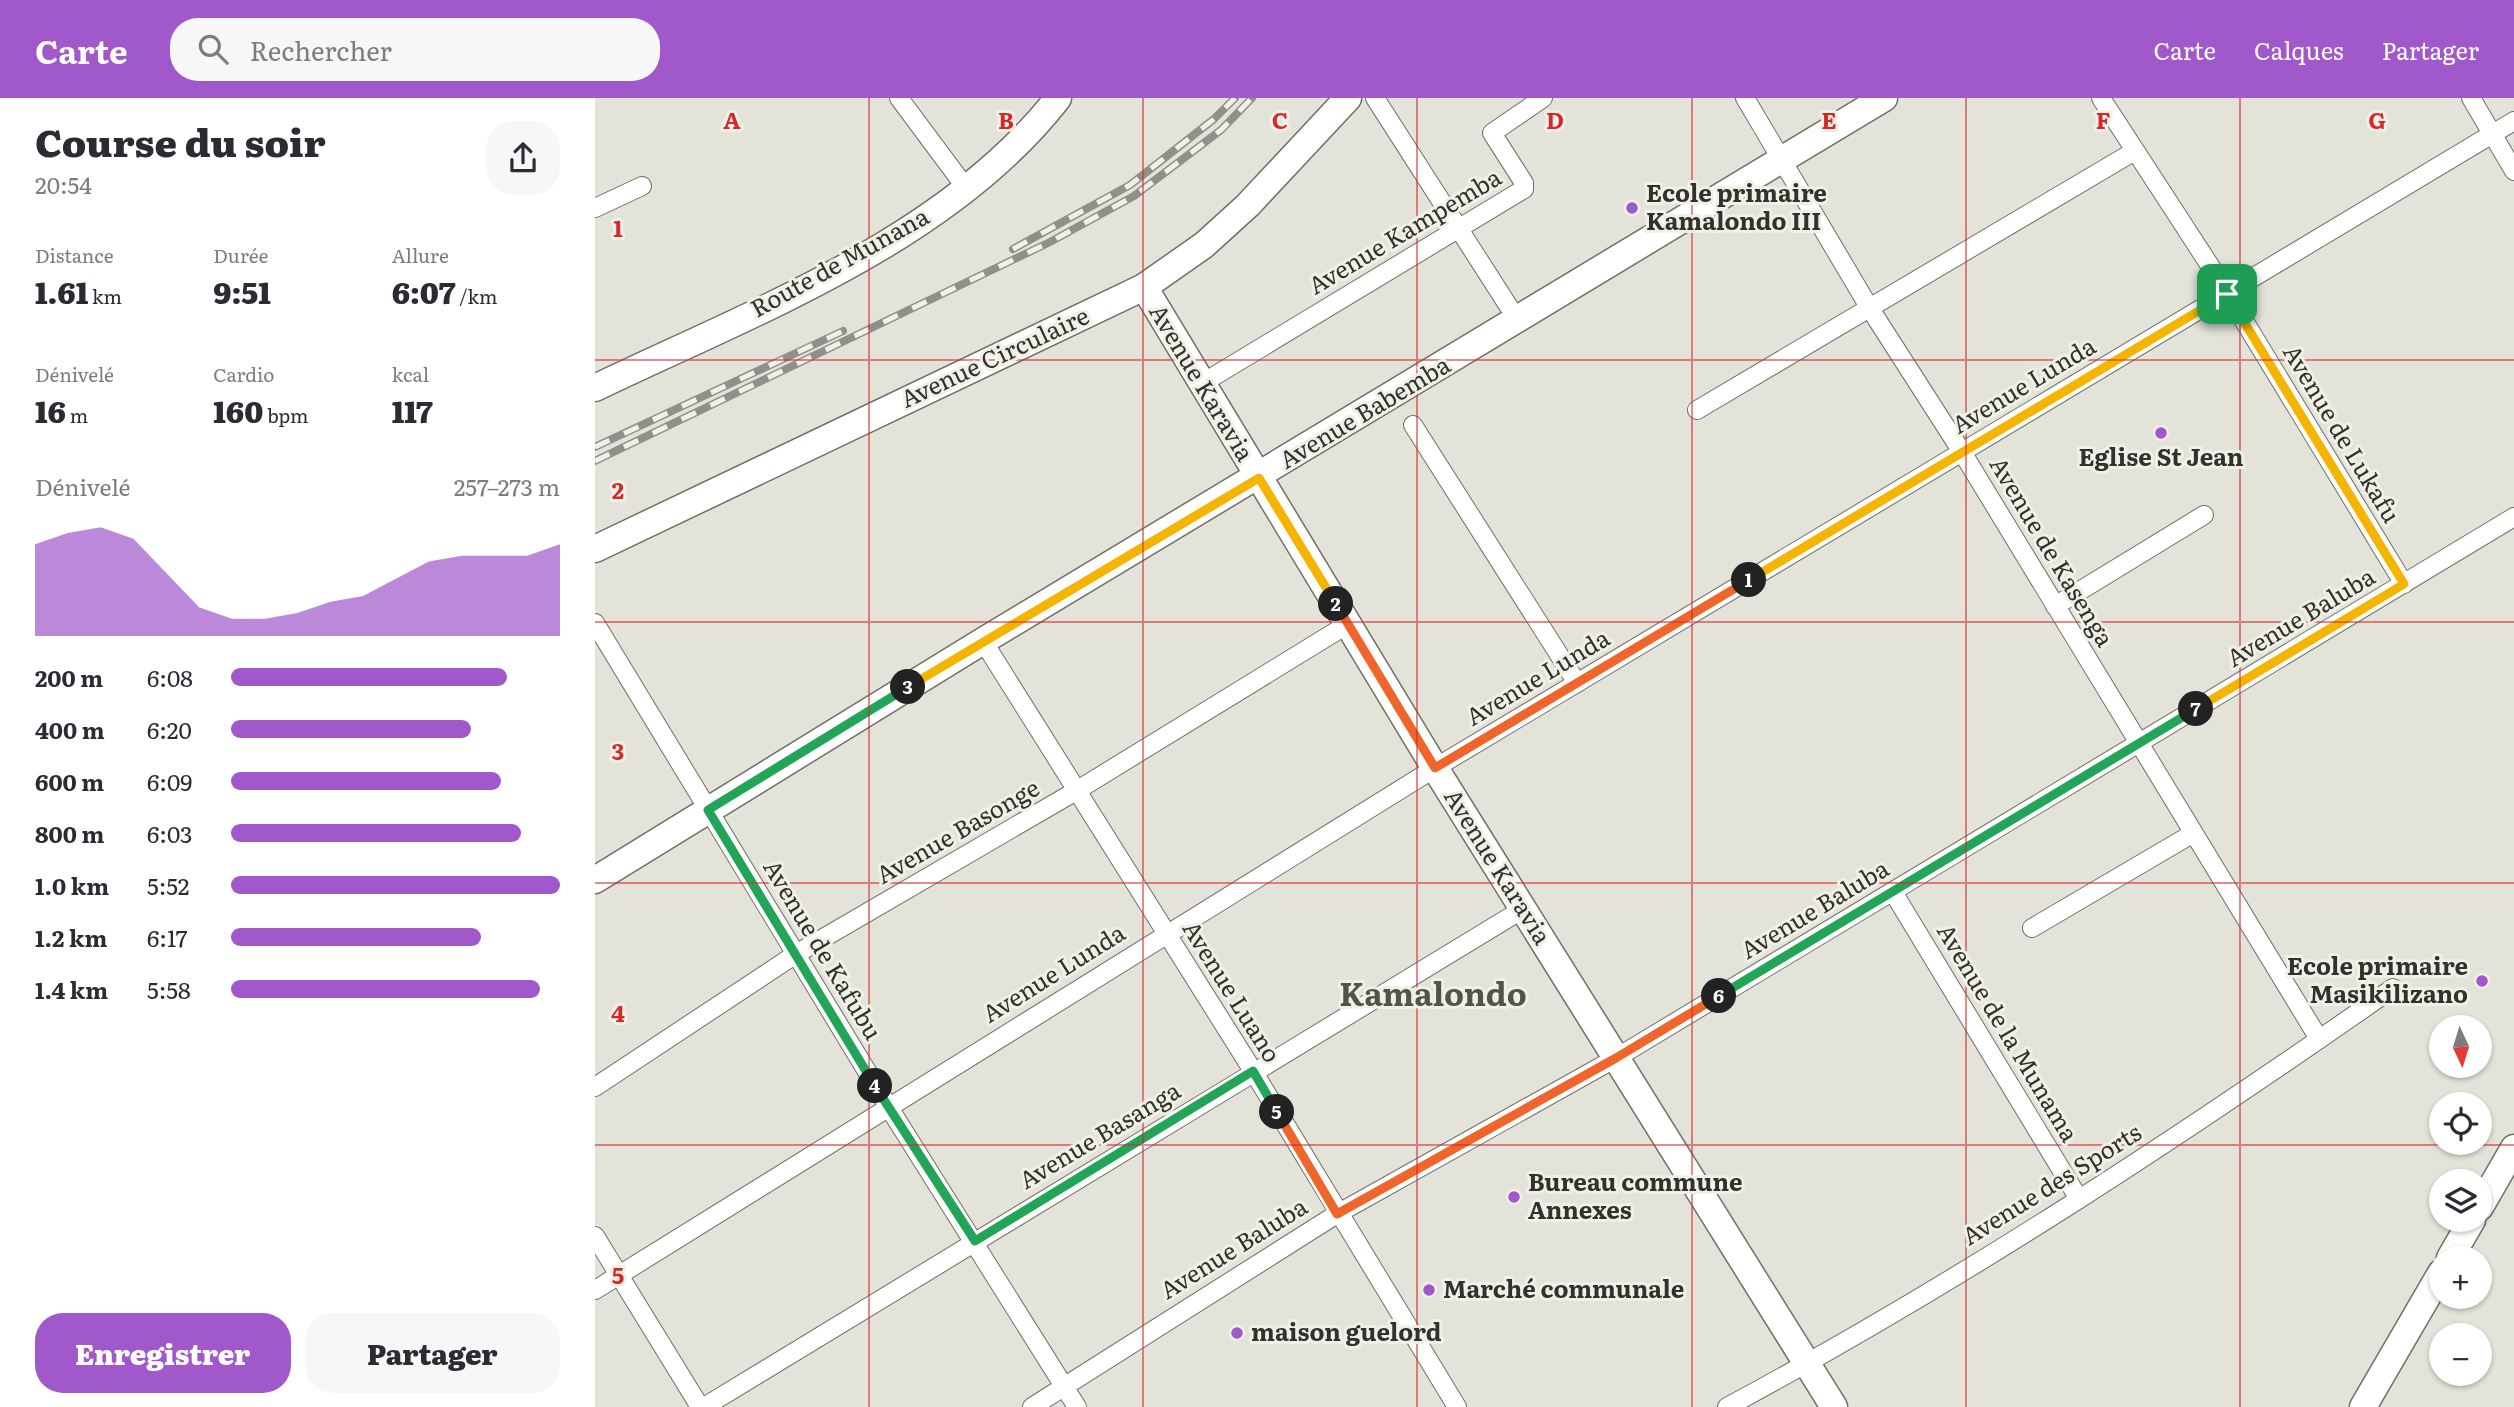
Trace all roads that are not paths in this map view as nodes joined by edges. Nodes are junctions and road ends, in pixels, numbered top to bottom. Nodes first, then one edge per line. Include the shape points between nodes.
1 (899, 98) edge
2 (1058, 98) edge
3 (1348, 98) edge
4 (1375, 98) edge
5 (1543, 98) edge
6 (1745, 98) edge
7 (1884, 98) edge
8 (2101, 98) edge
9 (2471, 98) edge
10 (2514, 121) edge
11 (2492, 134) junction
12 (2133, 152) junction
13 (1783, 162) junction
14 (2514, 171) edge
15 (642, 186) dead end
16 (966, 188) junction
17 (595, 208) edge
18 (1456, 229) junction
19 (1144, 287) junction
20 (2227, 294) junction
21 (1869, 307) junction
22 (1518, 321) junction
23 (1201, 384) junction
24 (595, 388) edge
25 (1697, 411) dead end
26 (1413, 425) dead end
27 (1962, 452) junction
28 (1259, 478) junction
29 (2204, 515) dead end
30 (2514, 517) edge
31 (595, 548) edge
32 (2404, 584) junction
33 (2055, 606) junction
34 (595, 623) edge
35 (1348, 624) junction
36 (983, 642) junction
37 (1577, 683) junction
38 (2139, 744) junction
39 (1435, 768) junction
40 (1076, 791) junction
41 (708, 810) junction
42 (2192, 834) junction
43 (595, 880) edge
44 (1893, 892) junction
45 (1523, 909) junction
46 (2032, 928) dead end
47 (1165, 934) junction
48 (796, 954) junction
49 (2393, 988) dead end
50 (2319, 1039) junction
51 (1616, 1058) junction
52 (1253, 1071) junction
53 (595, 1087) edge
54 (888, 1106) junction
55 (2514, 1148) edge
56 (2492, 1186) edge
57 (2079, 1199) junction
58 (1337, 1214) junction
59 (595, 1236) edge
60 (975, 1241) junction
61 (618, 1275) junction
62 (595, 1290) edge
63 (2429, 1294) edge
64 (1808, 1364) junction
65 (1064, 1386) junction
66 (702, 1407) edge
67 (1032, 1407) edge
68 (1077, 1407) edge
69 (1457, 1407) edge
70 (1727, 1407) edge
71 (1834, 1407) edge
72 (2363, 1407) edge

1 - 16 street
2 - 16 street, Route de Munana via 1008,153
3 - 19 street, Avenue Circulaire via 1248,205 1204,245
4 - 18 street
5 - 18 street, Avenue Kampemba via 1492,133 1524,189
6 - 13 street, Avenue de Kasenga
7 - 13 street, Avenue Babemba
8 - 12 street, Avenue de Lukafu
9 - 11 street
10 - 11 street, Avenue Lunda
11 - 14 street
11 - 20 street, Avenue Lunda
12 - 20 street, Avenue de Lukafu
12 - 21 street
13 - 21 street, Avenue de Kasenga
13 - 22 street, Avenue Babemba
15 - 17 street
16 - 24 street, Route de Munana via 864,256
18 - 22 street
18 - 23 street, Avenue Kampemba
19 - 23 street, Avenue Karavia
19 - 31 street, Avenue Circulaire
20 - 27 street, Avenue Lunda
20 - 32 street, Avenue de Lukafu
21 - 25 street
21 - 27 street, Avenue de Kasenga
22 - 28 street, Avenue Babemba
23 - 28 street, Avenue Karavia
26 - 37 street
27 - 33 street, Avenue de Kasenga
27 - 37 street, Avenue Lunda
28 - 35 street, Avenue Karavia
28 - 36 street, Avenue Babemba
29 - 33 street
30 - 32 street, Avenue Baluba
32 - 38 street, Avenue Baluba
33 - 38 street, Avenue de Kasenga
34 - 41 street, Avenue de Kafubu
35 - 39 street, Avenue Karavia
35 - 40 street, Avenue Basonge
36 - 40 street, Avenue Luano
36 - 41 street, Avenue Babemba
37 - 39 street, Avenue Lunda
38 - 42 street, Avenue de Kasenga
38 - 44 street, Avenue Baluba
39 - 45 street, Avenue Karavia
39 - 47 street, Avenue Lunda
40 - 47 street, Avenue Luano
40 - 48 street, Avenue Basonge
41 - 43 street, Avenue Babemba
41 - 48 street, Avenue de Kafubu
42 - 46 street
42 - 50 street, Avenue de Kasenga
44 - 51 street, Avenue Baluba
44 - 57 street, Avenue de la Munama
45 - 51 street, Avenue Karavia
45 - 52 street, Avenue Basanga
47 - 52 street, Avenue Luano
47 - 54 street, Avenue Lunda
48 - 53 street, Avenue Basonge
48 - 54 street, Avenue de Kafubu
49 - 50 street, Avenue des Sports
50 - 57 street, Avenue des Sports
51 - 58 street, Avenue Baluba
51 - 64 street, Avenue Karavia
52 - 58 street, Avenue Luano
52 - 60 street, Avenue Basanga
54 - 60 street, Avenue de Kafubu
54 - 61 street, Avenue Lunda
55 - 56 street
57 - 64 street, Avenue des Sports
58 - 65 street, Avenue Baluba
58 - 69 street, Avenue Luano
59 - 61 street
60 - 65 street, Avenue de Kafubu
60 - 66 street, Avenue Basanga
61 - 62 street, Avenue Lunda
61 - 66 street
63 - 72 street
64 - 70 street, Avenue des Sports
64 - 71 street, Avenue Karavia
65 - 67 street, Avenue Baluba
65 - 68 street, Avenue de Kafubu

